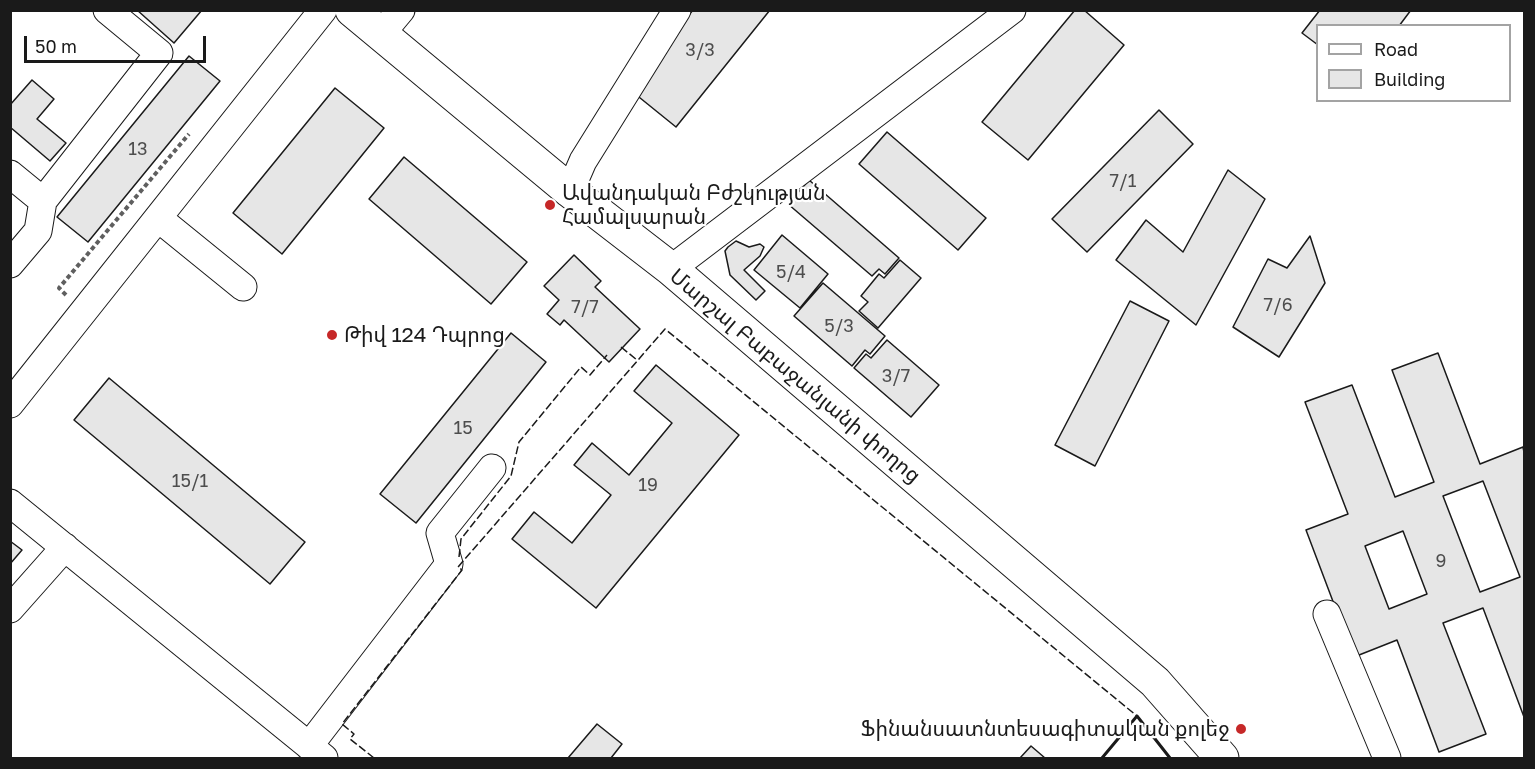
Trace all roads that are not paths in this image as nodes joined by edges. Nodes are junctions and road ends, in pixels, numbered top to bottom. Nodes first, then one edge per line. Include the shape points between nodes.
1 (107, 10) edge
2 (323, 10) edge
3 (352, 10) edge
4 (677, 10) edge
5 (1012, 10) edge
6 (391, 22) edge
7 (10, 174) edge
8 (570, 191) junction
9 (43, 201) junction
10 (158, 218) junction
11 (10, 264) edge
12 (671, 269) junction
13 (243, 287) dead end
14 (10, 404) edge
15 (492, 468) dead end
16 (10, 503) edge
17 (65, 547) junction
18 (10, 609) edge
19 (1327, 614) dead end
20 (316, 752) edge
21 (1222, 759) edge
22 (1387, 759) edge

1 - 9 street via 159,53
2 - 10 street
3 - 6 main road, Մարշալ Բաբաջանյանի փողոց
4 - 8 street via 583,161
5 - 12 street
6 - 8 main road, Մարշալ Բաբաջանյանի փողոց
7 - 9 street
8 - 12 main road, Մարշալ Բաբաջանյանի փողոց
9 - 11 street via 38,231
10 - 13 street
10 - 14 street
12 - 21 main road, Մարշալ Բաբաջանյանի փողոց via 1155,682
15 - 20 street via 440,533 449,564
16 - 17 street
17 - 18 street
17 - 20 street
19 - 22 street

